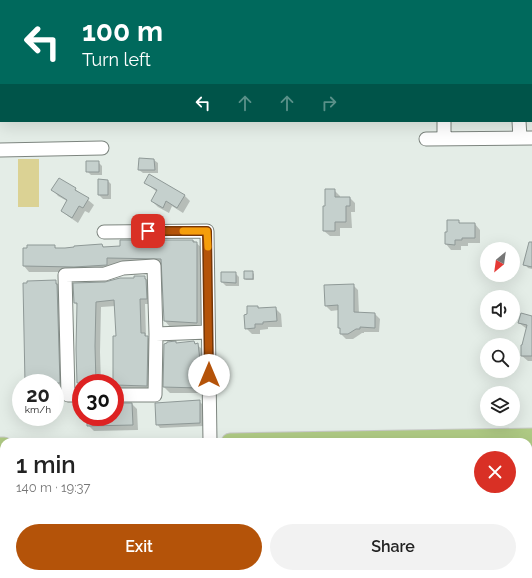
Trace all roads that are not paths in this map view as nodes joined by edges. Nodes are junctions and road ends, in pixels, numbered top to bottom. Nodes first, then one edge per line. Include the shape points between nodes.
1 (444, 122) edge
2 (519, 122) edge
3 (526, 138) edge
4 (426, 139) dead end
5 (444, 139) junction
6 (102, 148) dead end
7 (0, 150) edge
8 (104, 232) dead end
9 (208, 332) junction
10 (156, 334) junction
11 (72, 395) edge
12 (124, 395) edge
13 (532, 437) edge
14 (210, 438) edge
15 (472, 438) edge

1 - 5 street
2 - 3 street
3 - 5 street
4 - 5 street
6 - 7 street
8 - 9 street via 207,231
9 - 10 street
9 - 14 street
10 - 11 street via 154,266 123,268 105,274 65,275 68,395
10 - 12 street via 155,395
13 - 15 main road

